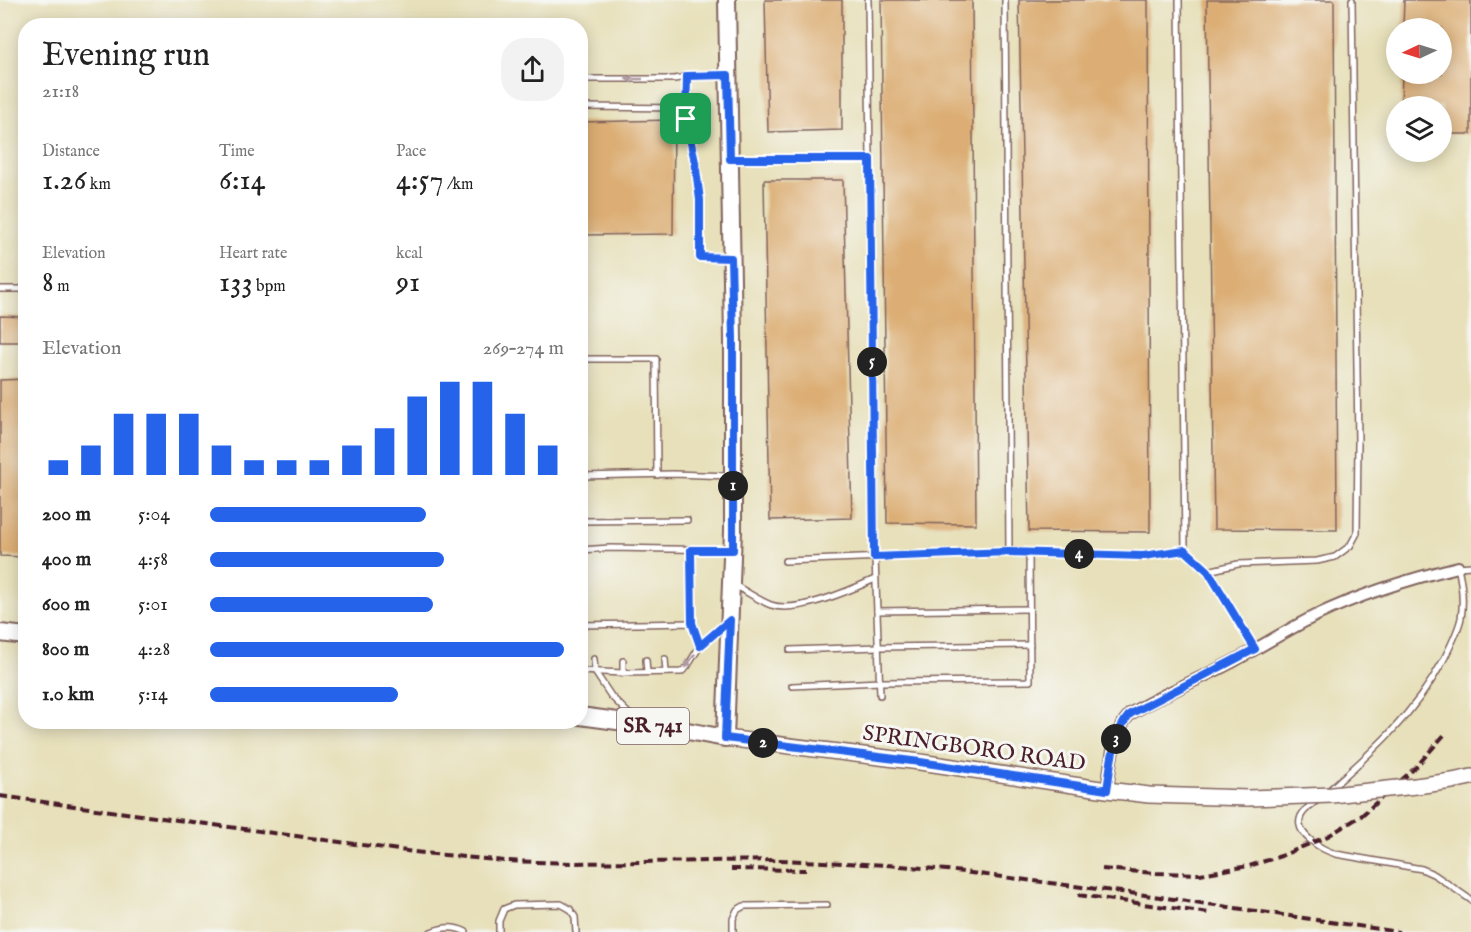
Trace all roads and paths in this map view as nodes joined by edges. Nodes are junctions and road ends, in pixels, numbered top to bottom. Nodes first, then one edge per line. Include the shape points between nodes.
1 (726, 0) edge
2 (868, 0) edge
3 (1005, 0) edge
4 (1179, 0) edge
5 (1352, 0) edge
6 (728, 75) junction
7 (687, 76) junction
8 (588, 79) edge
9 (588, 107) edge
10 (686, 108) junction
11 (730, 159) junction
12 (870, 159) junction
13 (731, 258) junction
14 (0, 289) edge
15 (18, 289) edge
16 (588, 359) edge
17 (657, 475) junction
18 (588, 476) edge
19 (733, 476) junction
20 (588, 520) edge
21 (687, 520) dead end
22 (588, 549) edge
23 (691, 550) junction
24 (733, 550) junction
25 (1185, 550) junction
26 (1009, 552) junction
27 (1029, 552) junction
28 (874, 557) junction
29 (785, 561) dead end
30 (1471, 566) edge
31 (1458, 567) junction
32 (1208, 571) junction
33 (875, 579) junction
34 (732, 584) junction
35 (1029, 609) junction
36 (877, 611) junction
37 (730, 620) junction
38 (665, 623) junction
39 (692, 623) junction
40 (623, 624) junction
41 (645, 624) junction
42 (588, 625) edge
43 (594, 625) junction
44 (594, 632) dead end
45 (623, 632) dead end
46 (665, 632) dead end
47 (0, 633) edge
48 (645, 633) dead end
49 (18, 635) edge
50 (1030, 645) junction
51 (700, 646) junction
52 (878, 647) junction
53 (1255, 649) junction
54 (790, 650) dead end
55 (594, 659) dead end
56 (665, 659) dead end
57 (646, 660) dead end
58 (623, 661) dead end
59 (588, 672) edge
60 (595, 672) junction
61 (647, 672) junction
62 (666, 672) junction
63 (623, 673) junction
64 (880, 682) junction
65 (792, 686) dead end
66 (880, 695) dead end
67 (588, 717) edge
68 (639, 724) junction
69 (725, 738) junction
70 (1471, 777) edge
71 (1107, 790) junction
72 (1471, 900) edge
73 (827, 905) dead end
74 (431, 932) edge
75 (466, 932) edge
76 (499, 932) edge
77 (576, 932) edge
78 (733, 932) edge

1 - 6 main road
2 - 12 lane
3 - 26 lane
4 - 25 lane
5 - 32 lane via 1357,533 1350,546 1335,557 1238,564
6 - 7 lane
6 - 11 main road
7 -> 8 lane
7 - 10 lane
9 - 10 lane
10 - 13 lane via 700,200 700,257
11 - 12 lane
11 - 13 main road
12 - 28 lane
13 - 19 main road
14 - 15 lane
16 - 17 lane via 656,359
17 - 18 lane
17 - 19 lane
19 - 24 main road
20 - 21 lane
22 - 23 lane
23 - 24 lane
23 - 39 lane
24 - 34 main road
25 - 27 lane via 1143,556
25 - 32 lane
26 - 27 lane
26 - 28 lane
27 - 35 lane
28 - 29 lane
28 - 33 lane
30 - 31 lane
31 - 53 street via 1347,601
31 - 72 lane via 1461,616 1436,674 1400,723 1302,813 1300,824 1312,843 1327,851 1422,869
32 - 53 lane
33 - 34 lane via 846,592 793,606 772,606
33 - 36 lane
34 - 37 main road
35 - 36 lane
35 - 50 lane
36 - 52 lane
37 - 51 lane
37 - 69 main road
38 - 39 lane
38 - 41 lane
38 - 46 lane
39 - 51 lane
40 - 41 lane
40 - 43 lane
40 - 45 lane
41 - 48 lane
42 - 43 lane
43 - 44 lane
47 - 49 main road
50 - 52 lane
50 - 64 lane via 1030,681
51 -> 62 lane via 684,670
52 - 54 lane
52 - 64 lane
53 - 71 street via 1130,714 1117,734
55 - 60 lane
56 - 62 lane
57 - 61 lane
58 - 63 lane
59 - 60 lane
60 - 63 lane
60 - 68 lane via 611,696
61 - 62 lane
61 - 63 lane
64 - 65 lane
64 - 66 lane
67 - 68 main road, SPRINGBORO ROAD / SR 741
68 - 69 main road, SPRINGBORO ROAD / SR 741
69 - 71 main road, SPRINGBORO ROAD / SR 741
70 - 71 main road, SPRINGBORO ROAD / SR 741, bridge via 1332,795 1248,798
73 - 78 lane via 744,906 733,919
74 - 75 lane via 458,928
76 - 77 lane via 504,909 514,904 561,904 575,917

